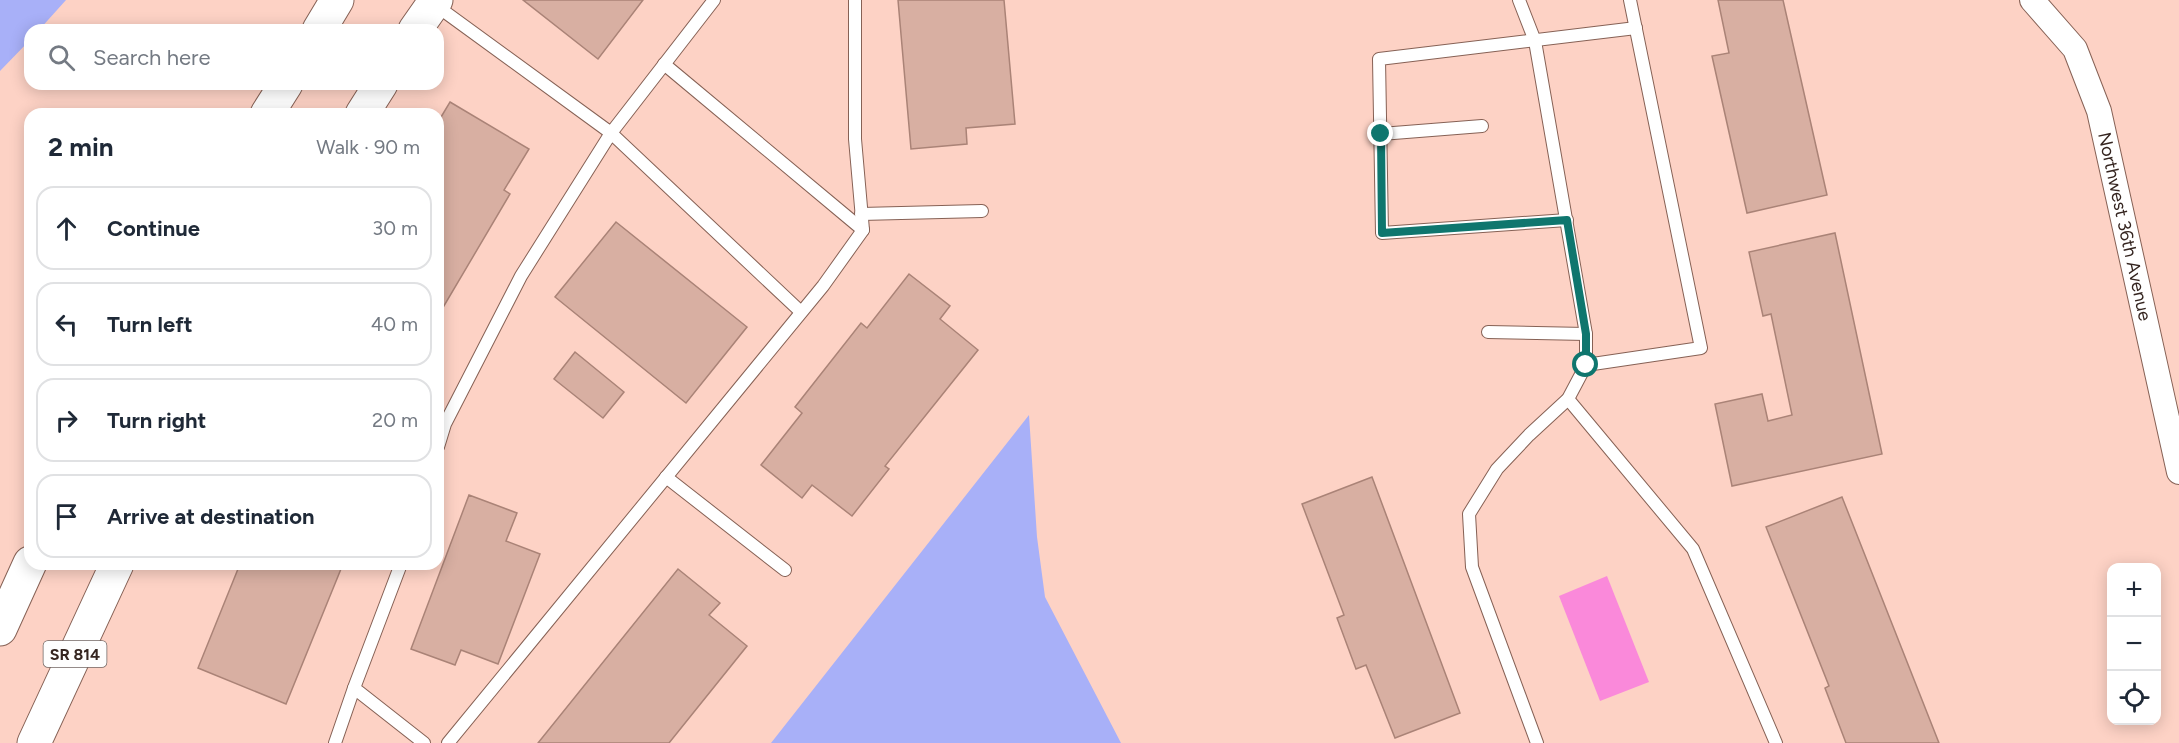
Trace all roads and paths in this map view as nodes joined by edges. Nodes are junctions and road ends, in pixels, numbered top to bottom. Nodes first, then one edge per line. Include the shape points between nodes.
1 (337, 0) edge
2 (714, 0) edge
3 (855, 0) edge
4 (1519, 0) edge
5 (1630, 0) edge
6 (2032, 0) edge
7 (428, 11) edge
8 (323, 24) edge
9 (1636, 28) junction
10 (1535, 41) junction
11 (664, 64) junction
12 (282, 90) edge
13 (377, 90) edge
14 (271, 108) edge
15 (366, 108) edge
16 (1482, 126) dead end
17 (611, 134) junction
18 (1381, 134) junction
19 (982, 211) dead end
20 (861, 214) junction
21 (1567, 220) junction
22 (863, 230) junction
23 (801, 312) junction
24 (1488, 332) dead end
25 (1586, 334) junction
26 (1586, 365) junction
27 (1568, 399) junction
28 (444, 427) edge
29 (2179, 472) edge
30 (666, 477) junction
31 (27, 570) edge
32 (114, 570) edge
33 (399, 570) edge
34 (785, 570) dead end
35 (0, 629) edge
36 (354, 688) junction
37 (34, 743) edge
38 (335, 743) edge
39 (424, 743) edge
40 (448, 743) edge
41 (1537, 743) edge
42 (1776, 743) edge

1 - 8 main road
2 - 11 lane
3 - 20 lane via 855,139
4 - 10 lane
5 - 9 lane
6 - 29 street, Northwest 36th Avenue via 2074,50 2099,111
7 - 17 lane
9 - 10 lane
9 - 26 lane via 1701,348
10 - 18 lane via 1379,59
10 - 21 lane
11 - 17 lane
11 - 22 lane
12 - 14 main road
13 - 15 main road
16 - 18 lane
17 - 23 lane
17 - 28 lane via 521,276
18 - 21 lane via 1382,233
19 - 20 lane
20 - 22 lane
21 - 25 lane
22 - 23 lane
23 - 30 lane
24 - 25 lane
25 - 26 lane
26 - 27 lane
27 - 41 lane via 1497,469 1469,514 1472,567
27 - 42 lane via 1693,549
30 - 34 lane
30 - 40 lane
31 - 35 main road
32 - 37 main road, SR 814
33 - 36 lane
36 - 38 lane
36 - 39 lane

